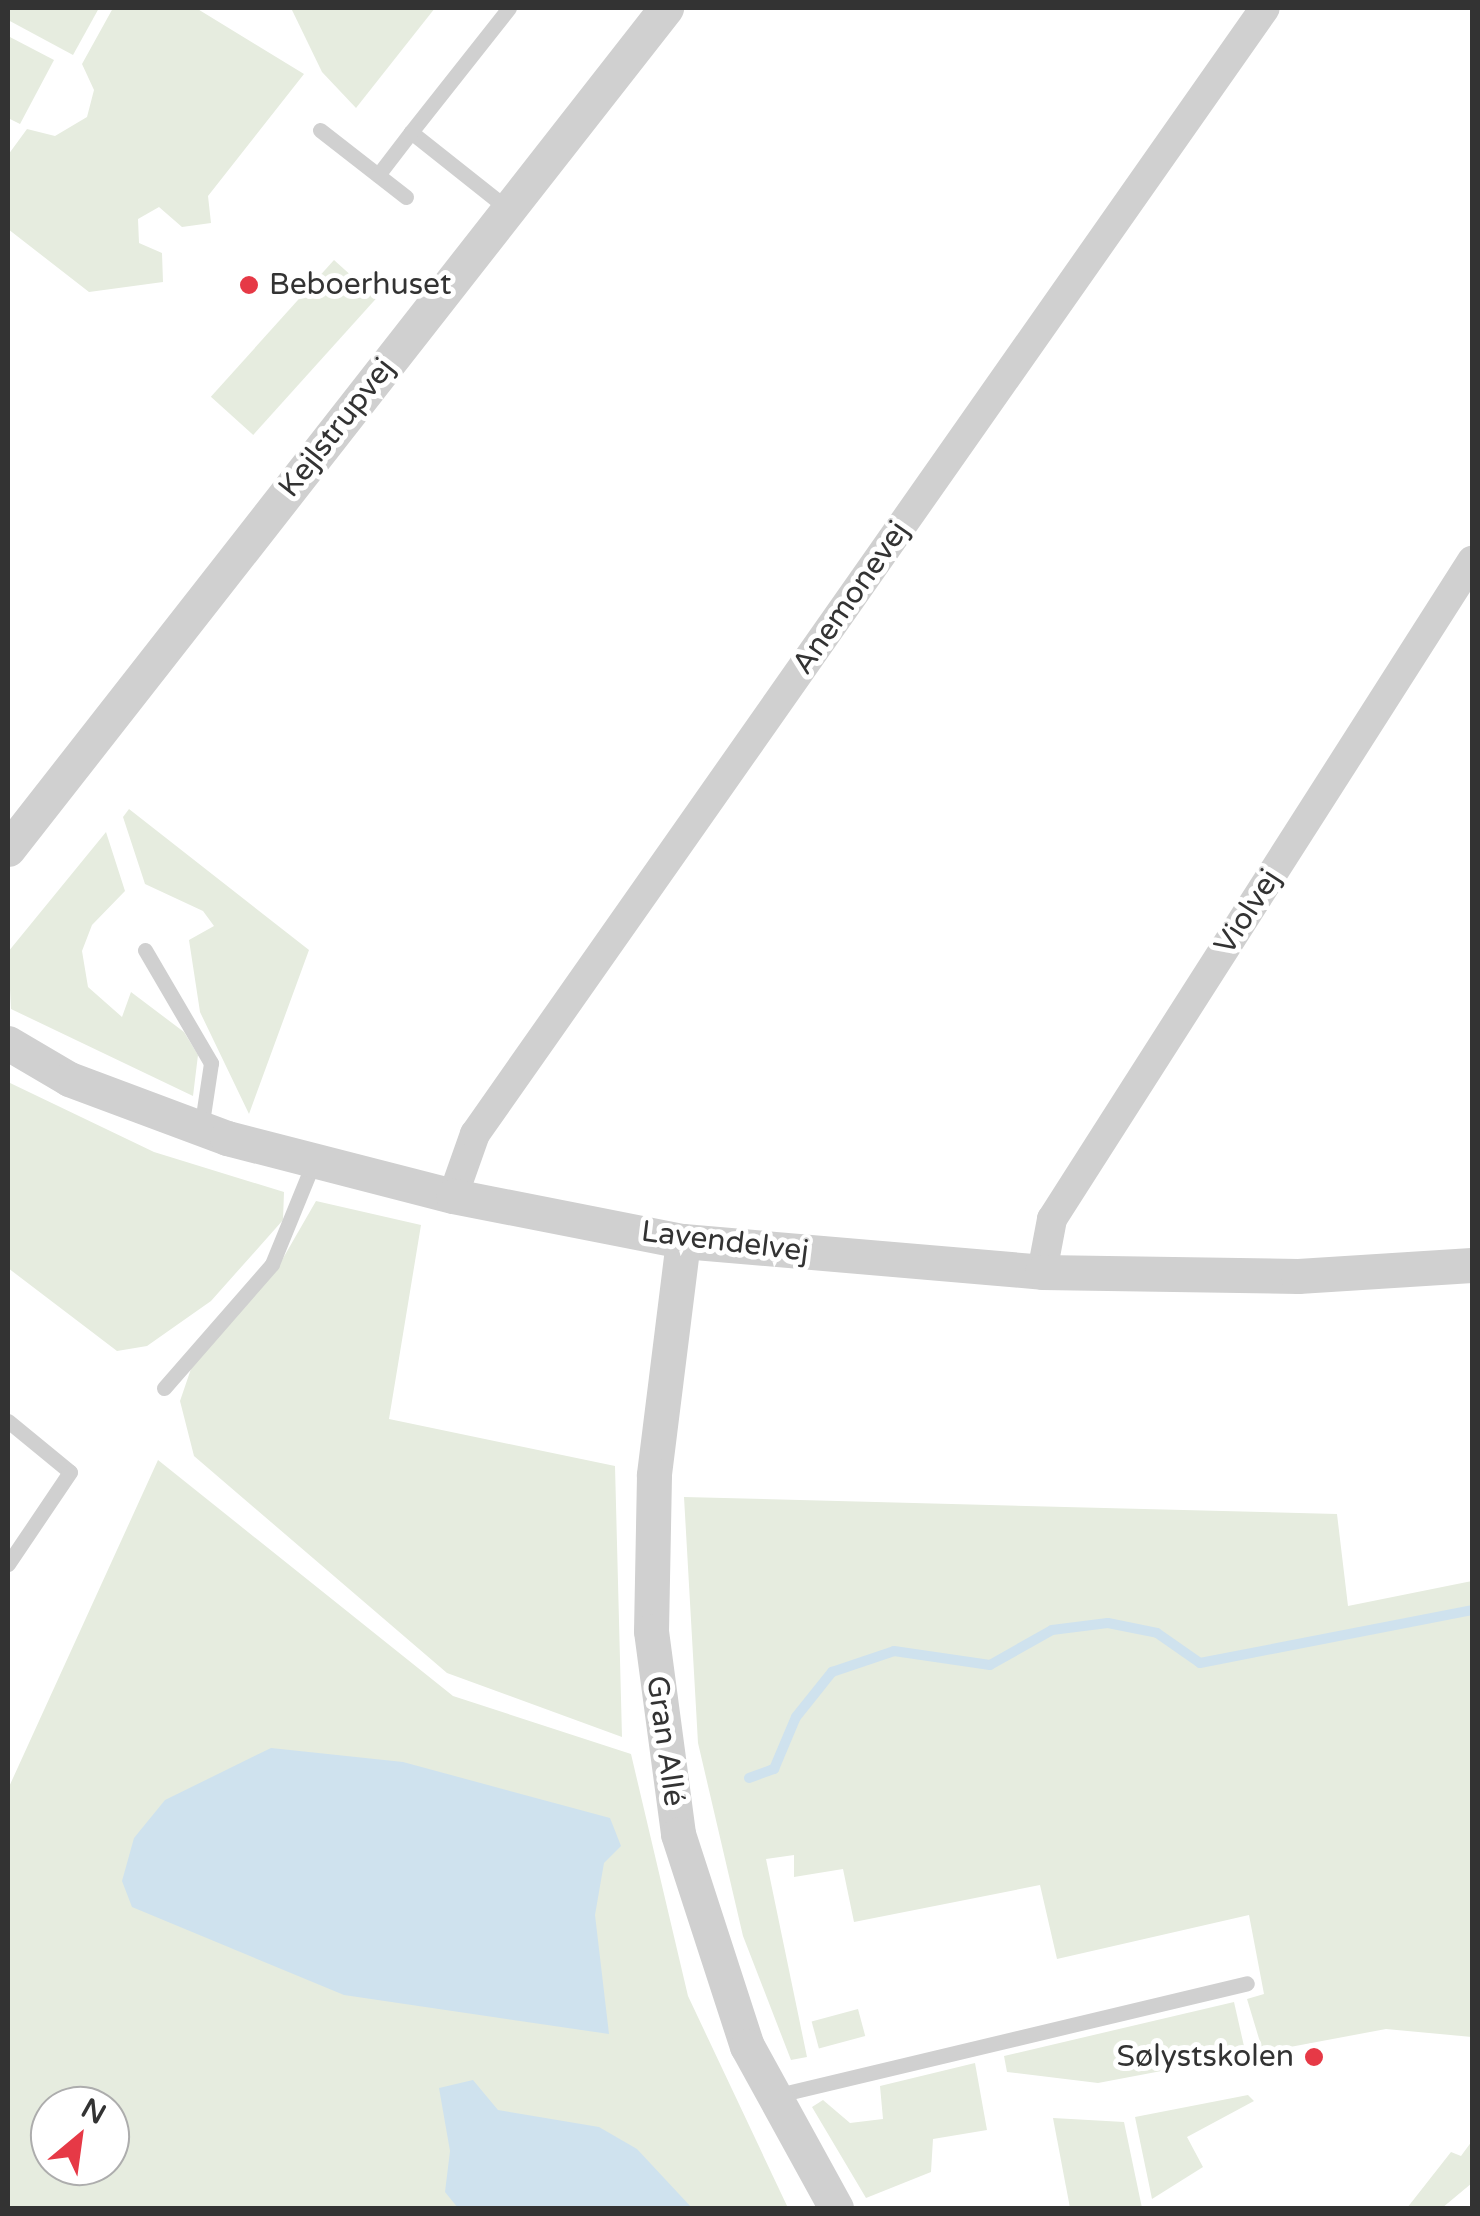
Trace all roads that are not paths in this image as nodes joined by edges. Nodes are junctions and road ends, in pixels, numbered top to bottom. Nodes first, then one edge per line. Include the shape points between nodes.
1 (509, 8) edge
2 (666, 8) edge
3 (1265, 8) edge
4 (320, 130) dead end
5 (411, 132) junction
6 (378, 175) junction
7 (406, 197) dead end
8 (508, 209) junction
9 (1472, 561) edge
10 (8, 849) edge
11 (145, 950) dead end
12 (8, 1043) edge
13 (201, 1129) junction
14 (314, 1161) junction
15 (453, 1196) junction
16 (683, 1241) junction
17 (1472, 1264) edge
18 (1042, 1272) junction
19 (164, 1388) dead end
20 (8, 1421) edge
21 (8, 1564) edge
22 (1247, 1983) dead end
23 (770, 2097) junction
24 (836, 2208) edge

1 - 5 lane
2 - 8 street, Kejlstrupvej
3 - 15 street, Anemonevej via 475,1134
4 - 6 lane
5 - 6 lane
5 - 8 lane
6 - 7 lane
8 - 10 street, Kejlstrupvej
9 - 18 street, Violvej via 1052,1219
11 - 13 lane via 210,1063
12 - 13 street, Lavendelvej via 69,1079
13 - 14 street, Lavendelvej
14 - 15 street, Lavendelvej
14 - 19 lane via 272,1264
15 - 16 street, Lavendelvej
16 - 18 street, Lavendelvej
16 - 23 street, Gran Allé via 654,1475 656,1686 678,1834
17 - 18 street, Lavendelvej via 1298,1276
20 - 21 lane via 70,1472
22 - 23 lane
23 - 24 street, Gran Allé

